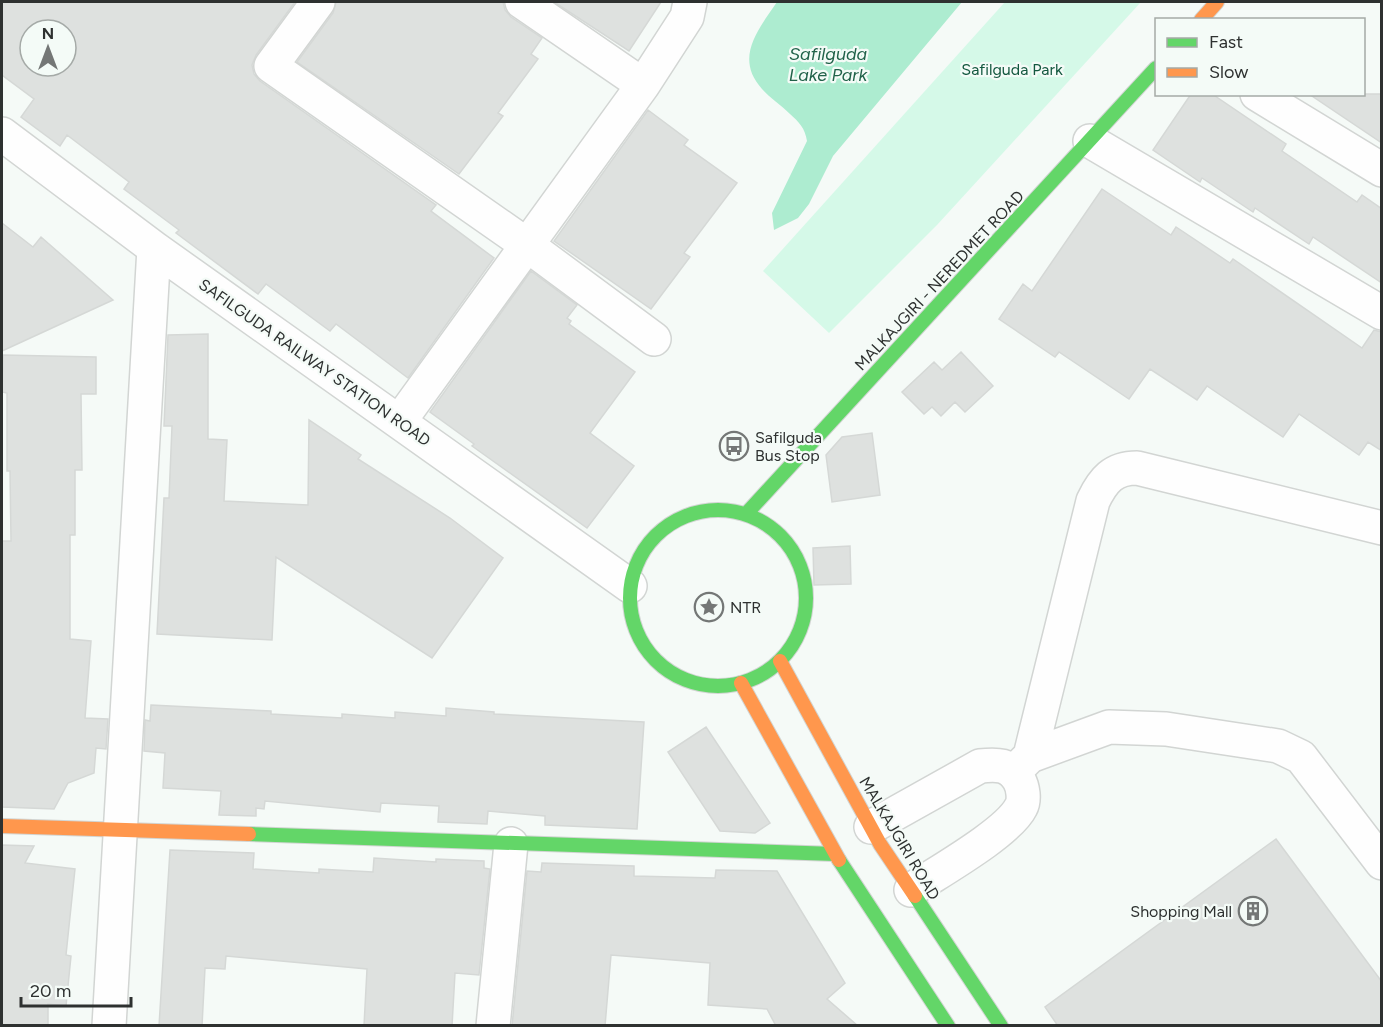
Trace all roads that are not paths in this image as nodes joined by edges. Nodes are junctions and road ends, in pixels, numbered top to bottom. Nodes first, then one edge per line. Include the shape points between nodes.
1 (318, 2) edge
2 (522, 2) edge
3 (690, 2) edge
4 (1217, 2) edge
5 (1203, 18) edge
6 (1155, 69) edge
7 (643, 85) junction
8 (1260, 96) edge
9 (2, 134) edge
10 (1090, 141) junction
11 (1382, 170) edge
12 (527, 245) junction
13 (154, 249) junction
14 (1382, 313) edge
15 (654, 339) dead end
16 (399, 422) junction
17 (746, 514) junction
18 (1382, 528) edge
19 (630, 586) junction
20 (780, 661) junction
21 (741, 683) junction
22 (1022, 763) junction
23 (2, 826) edge
24 (871, 827) junction
25 (120, 831) junction
26 (511, 844) junction
27 (835, 855) junction
28 (1382, 863) edge
29 (911, 890) junction
30 (110, 1026) edge
31 (493, 1026) edge
32 (948, 1026) edge
33 (1001, 1026) edge

1 - 12 street via 271,66
2 - 7 street
3 - 7 street via 687,17
4 - 5 main road
6 - 10 main road, MALKAJGIRI - NEREDMET ROAD
7 - 12 street
8 - 11 street
9 - 13 street, SAFILGUDA RAILWAY STATION ROAD
10 - 14 street
10 - 17 main road, MALKAJGIRI - NEREDMET ROAD
12 - 15 street
12 - 16 street
13 - 16 street, SAFILGUDA RAILWAY STATION ROAD
13 - 25 street
16 - 19 street, SAFILGUDA RAILWAY STATION ROAD
17 - 19 main road via 708,510 672,523 644,550
17 - 20 main road via 767,524 784,539 797,557 804,578 807,600 803,623
18 - 22 street via 1137,468 1124,468 1109,476 1093,501
19 - 21 main road via 635,628 659,664 698,684
20 - 21 main road via 762,675
20 - 24 main road, MALKAJGIRI ROAD
21 - 27 main road
22 - 24 street via 980,766
22 - 28 street via 1109,727 1166,729 1278,746 1301,757
22 - 29 street via 1023,805 1009,822
23 - 25 main road
24 - 29 main road, MALKAJGIRI ROAD
25 - 26 main road
25 - 30 street
26 - 27 main road
26 - 31 street
27 - 32 main road
29 - 33 main road, MALKAJGIRI ROAD

